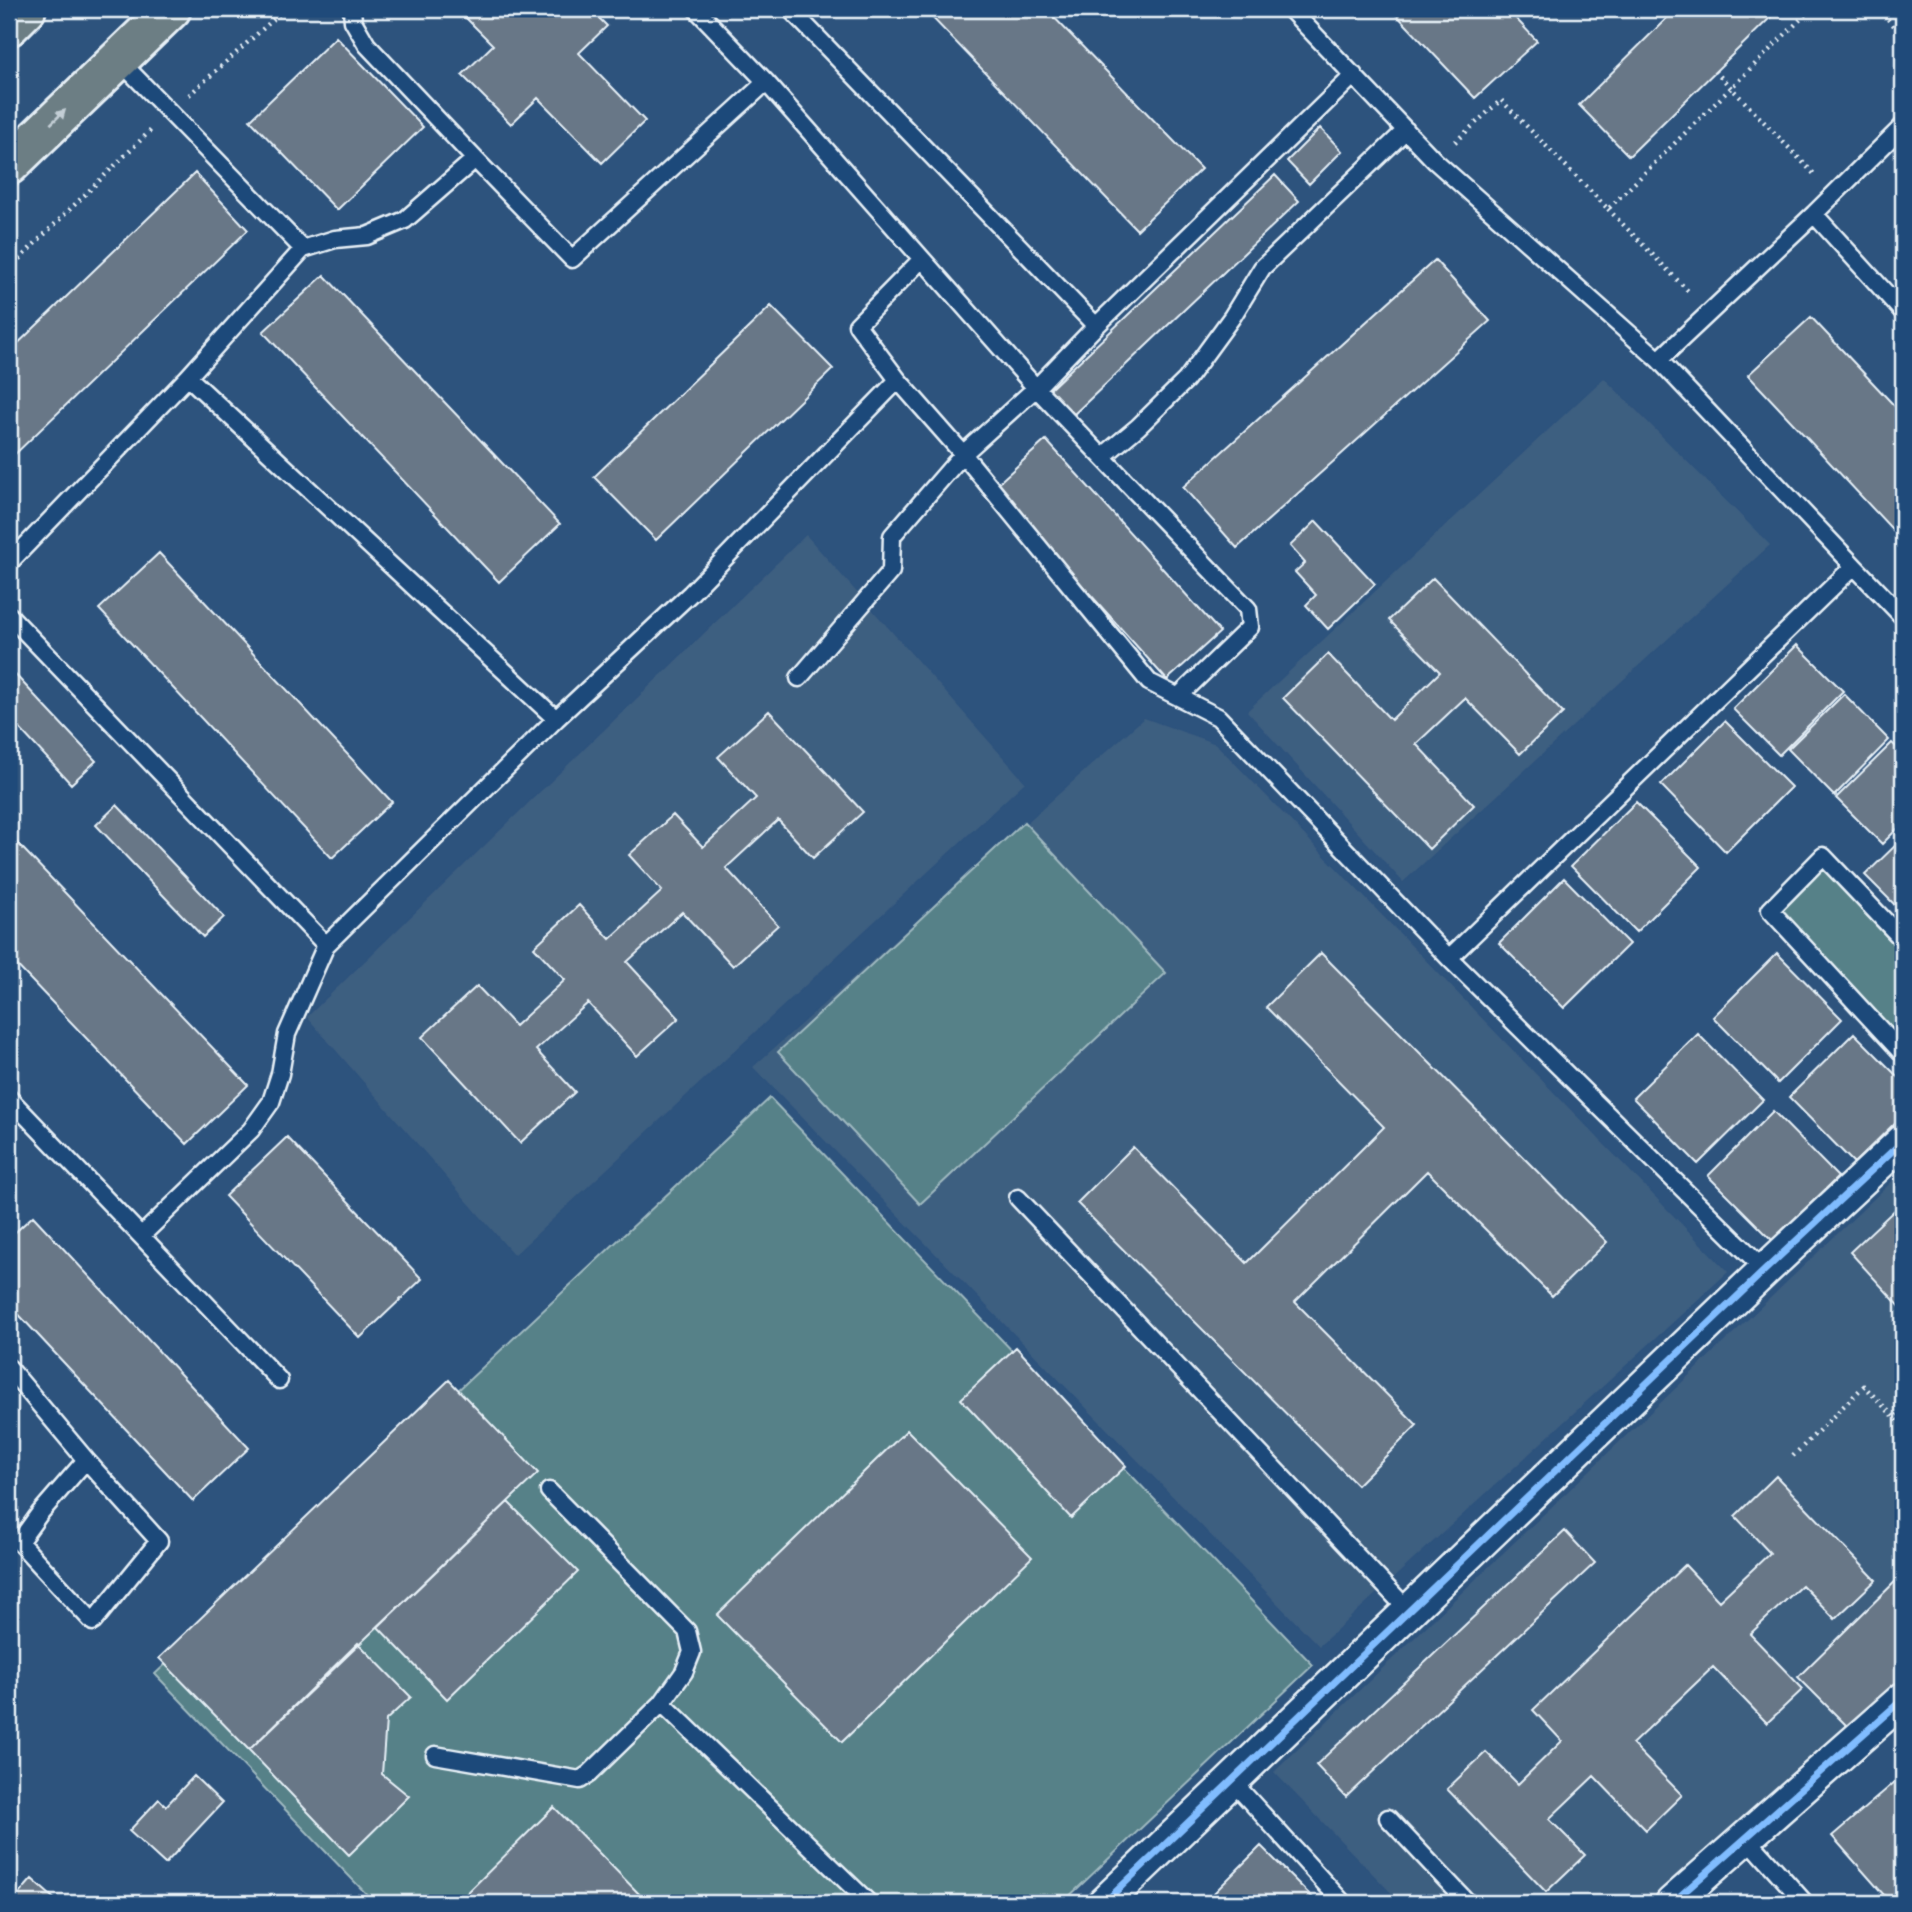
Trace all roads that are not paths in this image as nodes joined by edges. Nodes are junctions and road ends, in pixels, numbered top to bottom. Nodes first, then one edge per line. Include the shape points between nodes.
1 (26, 9) edge
2 (171, 9) edge
3 (352, 9) edge
4 (696, 9) edge
5 (790, 9) edge
6 (1290, 9) edge
7 (9, 26) edge
8 (118, 59) junction
9 (1354, 75) junction
10 (766, 82) junction
11 (1903, 126) edge
12 (1406, 130) junction
13 (12, 157) edge
14 (475, 159) junction
15 (1814, 214) junction
16 (303, 249) junction
17 (921, 260) junction
18 (1903, 312) edge
19 (1096, 326) junction
20 (1658, 360) junction
21 (188, 377) junction
22 (898, 380) junction
23 (1036, 388) junction
24 (963, 454) junction
25 (1102, 457) junction
26 (9, 563) edge
27 (1854, 566) junction
28 (9, 615) edge
29 (1903, 617) edge
30 (799, 678) dead end
31 (1178, 697) junction
32 (556, 719) junction
33 (1903, 940) edge
34 (326, 945) junction
35 (1449, 958) junction
36 (1903, 1054) edge
37 (9, 1098) edge
38 (1903, 1141) edge
39 (1018, 1198) dead end
40 (142, 1235) junction
41 (1765, 1270) junction
42 (9, 1368) edge
43 (279, 1380) dead end
44 (86, 1460) junction
45 (549, 1491) dead end
46 (1409, 1611) junction
47 (1903, 1699) edge
48 (662, 1703) junction
49 (435, 1755) dead end
50 (1232, 1781) junction
51 (1388, 1818) dead end
52 (1746, 1837) junction
53 (869, 1903) edge
54 (1104, 1903) edge
55 (1343, 1903) edge
56 (1468, 1903) edge
57 (1672, 1903) edge
58 (1805, 1903) edge

1 - 7 main road
2 - 8 main road
3 - 14 lane via 366,45
4 - 10 lane
5 - 19 lane
6 - 9 lane
13 -> 8 main road
8 - 16 lane
9 - 12 lane
9 - 19 lane
10 - 14 lane via 572,259
10 - 17 lane
11 - 15 lane
12 - 20 lane
12 - 25 lane via 1262,268 1185,380
14 - 16 lane via 405,220 367,236
15 - 18 lane
15 - 20 lane
16 - 21 lane
17 - 22 lane via 857,325
17 - 23 lane
19 - 23 lane
20 - 27 lane
21 - 26 lane
21 - 32 lane
22 - 24 lane
22 - 32 lane via 690,594
23 - 24 lane
23 - 25 lane
24 - 30 lane via 892,536 891,571
24 - 31 lane via 1149,682
25 - 31 lane via 1248,609 1250,627
27 - 29 lane
27 - 35 lane
28 - 34 lane
31 - 35 lane via 1218,717
32 - 34 lane
33 - 36 lane via 1824,856 1770,910
34 - 40 lane via 287,1034 271,1102 251,1130
35 - 41 lane
37 - 40 lane
38 - 41 street
39 - 46 lane
40 - 43 lane
41 - 46 street
42 - 44 lane
44 - 44 lane via 159,1541 93,1622 19,1542
45 - 48 lane via 687,1630 692,1652
46 - 50 street
47 - 52 street
48 - 49 lane via 580,1780
48 - 53 lane
50 - 54 street
50 - 55 lane
51 - 56 lane
52 - 57 street
52 - 58 lane

